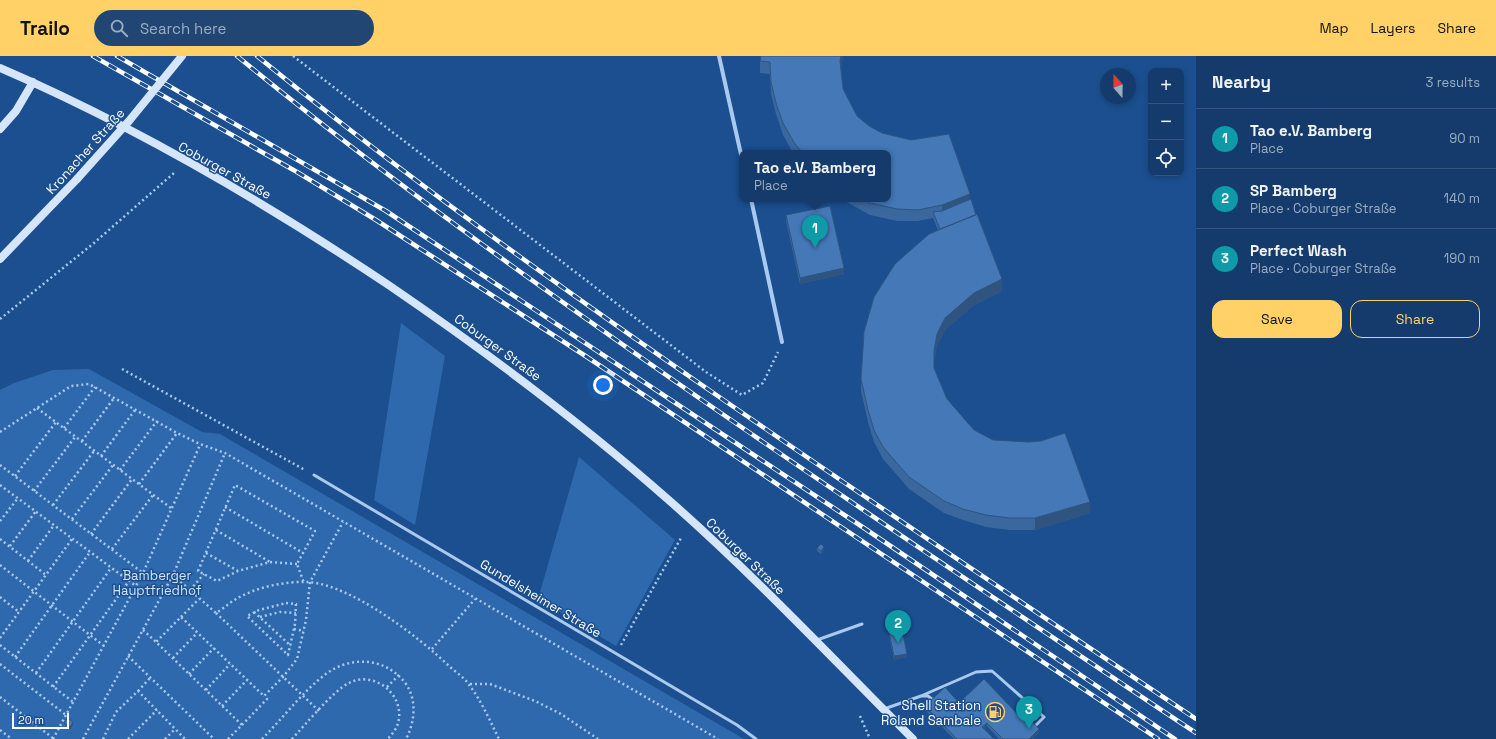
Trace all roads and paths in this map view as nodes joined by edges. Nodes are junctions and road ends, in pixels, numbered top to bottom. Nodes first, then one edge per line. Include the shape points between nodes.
1 (182, 56) edge
2 (293, 56) edge
3 (719, 56) edge
4 (0, 68) edge
5 (33, 82) junction
6 (0, 128) edge
7 (740, 150) edge
8 (174, 173) dead end
9 (752, 202) edge
10 (0, 259) edge
11 (0, 319) edge
12 (782, 342) joint
13 (122, 368) dead end
14 (95, 387) junction
15 (114, 398) junction
16 (36, 408) junction
17 (135, 410) junction
18 (157, 421) junction
19 (56, 422) junction
20 (64, 428) junction
21 (0, 432) edge
22 (177, 433) junction
23 (75, 437) junction
24 (82, 441) junction
25 (200, 444) junction
26 (94, 451) junction
27 (225, 453) junction
28 (101, 456) junction
29 (0, 465) edge
30 (113, 465) junction
31 (120, 470) junction
32 (314, 475) joint
33 (15, 476) junction
34 (132, 479) junction
35 (139, 484) junction
36 (0, 485) edge
37 (34, 491) junction
38 (153, 495) junction
39 (18, 498) junction
40 (53, 505) junction
41 (225, 507) junction
42 (171, 508) junction
43 (36, 511) junction
44 (72, 519) junction
45 (0, 521) edge
46 (343, 522) junction
47 (54, 525) junction
48 (216, 530) junction
49 (91, 534) junction
50 (680, 538) dead end
51 (0, 539) edge
52 (72, 539) junction
53 (10, 546) junction
54 (112, 549) junction
55 (90, 552) junction
56 (206, 553) junction
57 (304, 553) junction
58 (28, 560) junction
59 (270, 562) junction
60 (298, 564) junction
61 (0, 565) edge
62 (111, 568) junction
63 (238, 571) junction
64 (143, 573) junction
65 (204, 574) junction
66 (46, 575) junction
67 (172, 575) junction
68 (129, 581) junction
69 (310, 582) junction
70 (304, 583) junction
71 (136, 586) junction
72 (190, 590) junction
73 (34, 591) junction
74 (0, 597) edge
75 (199, 598) junction
76 (475, 599) junction
77 (52, 605) junction
78 (19, 612) junction
79 (254, 612) junction
80 (296, 613) junction
81 (216, 614) junction
82 (181, 617) junction
83 (260, 617) junction
84 (73, 621) junction
85 (862, 624) dead end
86 (294, 629) junction
87 (143, 630) junction
88 (304, 631) junction
89 (197, 633) junction
90 (90, 635) junction
91 (0, 638) edge
92 (815, 640) junction
93 (156, 642) junction
94 (0, 645) edge
95 (104, 646) junction
96 (291, 646) junction
97 (214, 648) junction
98 (432, 649) junction
99 (616, 654) junction
100 (128, 656) junction
101 (15, 657) junction
102 (173, 658) junction
103 (0, 664) edge
104 (230, 664) junction
105 (36, 673) junction
106 (189, 674) junction
107 (399, 675) junction
108 (283, 677) junction
109 (150, 678) junction
110 (247, 680) junction
111 (469, 684) junction
112 (53, 687) junction
113 (387, 687) junction
114 (138, 690) junction
115 (206, 690) junction
116 (264, 696) junction
117 (303, 696) junction
118 (921, 696) junction
119 (0, 697) edge
120 (934, 701) edge
121 (73, 702) junction
122 (222, 706) junction
123 (883, 709) junction
124 (157, 710) junction
125 (319, 711) junction
126 (66, 715) junction
127 (860, 716) dead end
128 (242, 725) junction
129 (1034, 727) edge
130 (175, 729) junction
131 (0, 730) edge
132 (12, 739) edge
133 (54, 739) edge
134 (83, 739) edge
135 (103, 739) edge
136 (128, 739) edge
137 (165, 739) edge
138 (185, 739) edge
139 (214, 739) edge
140 (228, 739) edge
141 (262, 739) edge
142 (292, 739) edge
143 (388, 739) edge
144 (406, 739) edge
145 (499, 739) edge
146 (598, 739) edge
147 (718, 739) edge
148 (756, 739) edge
149 (870, 739) edge
150 (913, 739) edge

1 - 10 street, Kronacher Straße, bridge via 129,121
2 - 12 path via 706,372 742,395 763,383
3 - 7 street
4 - 5 street, Coburger Straße
5 - 6 street via 16,111
5 - 92 street, Coburger Straße via 112,121 234,187 299,226 506,367 570,416 671,502 741,566
8 - 11 path via 94,243
9 - 12 street
13 - 32 path
14 - 15 path
14 - 16 path via 89,384 71,386
14 - 20 path
15 - 17 path
15 - 24 path
16 - 19 path
16 - 21 path
17 - 18 path
17 - 28 path
18 - 22 path
18 - 31 path
19 - 20 path
19 - 33 path
20 - 23 path
22 - 25 path
22 - 35 path
23 - 24 path
23 - 37 path
24 - 26 path
25 - 27 path
25 - 42 path
26 - 28 path
26 - 40 path
27 - 46 path
27 - 67 path
28 - 30 path
29 - 33 path
30 - 31 path
30 - 44 path
31 - 34 path
32 - 99 lane, Gundelsheimer Straße
33 - 37 path
34 - 35 path
34 - 49 path
35 - 38 path
36 - 39 path
37 - 40 path
38 - 42 path
38 - 54 path
39 - 43 path
39 - 45 path
40 - 44 path
41 - 48 path
41 - 57 path
41 - 57 path via 235,485 315,531
42 - 64 path
43 - 47 path
43 - 53 path
44 - 49 path
46 - 69 path
46 - 76 path
47 - 52 path
47 - 58 path
48 - 56 path
48 - 59 path
49 - 54 path
50 - 99 path
51 - 53 path
52 - 55 path
52 - 66 path
53 - 58 path
54 - 64 path
55 - 62 path
55 - 77 path
56 - 63 path
56 - 65 path via 198,571
57 - 60 path
58 - 66 path
59 - 60 path
59 - 63 path
60 - 70 path
61 - 73 path
62 - 68 path
62 - 84 path
63 - 65 path via 217,582
64 - 71 path
65 - 72 path
66 - 73 path
67 - 72 path
67 - 87 path
68 - 71 path
68 - 90 path
69 - 70 path
69 - 88 path
69 - 98 path via 351,596 388,616
70 - 81 path via 264,588 236,598
71 - 95 path
72 - 75 path
73 - 77 path
73 - 78 path
74 - 78 path
75 - 81 path
75 - 82 path
76 - 98 path
76 - 147 path
77 - 84 path
77 - 101 path
78 - 91 path
79 - 80 path via 272,606 296,604
79 - 83 path
79 - 96 path via 247,616 288,655
80 - 83 path via 280,612
80 - 86 path
81 - 108 path
82 - 89 path
82 - 93 path
83 - 96 path
84 - 90 path
84 - 105 path
85 - 92 lane
86 - 88 path
86 - 96 path
87 - 93 path
87 - 100 path
88 - 108 path via 297,659
89 - 97 path
89 - 102 path
90 - 95 path
90 - 112 path
92 - 123 street, Coburger Straße
93 - 102 path
94 - 101 path
95 - 121 path
97 - 104 path
97 - 106 path
98 - 111 path
99 - 148 lane, Gundelsheimer Straße via 737,725
100 - 109 path
100 - 134 path
101 - 105 path
102 - 106 path
103 - 126 path
104 - 110 path
104 - 115 path
105 - 112 path
106 - 115 path
107 - 113 path
107 - 117 path via 381,664 361,661 341,666 323,676
107 - 144 path via 408,687 414,703 414,719
108 - 116 path
108 - 117 path
109 - 114 path
109 - 139 path
110 - 116 path
110 - 122 path
111 - 145 path
111 - 146 path via 490,684 535,701 561,714
112 - 121 path
113 - 125 path via 375,680 361,679 348,683
113 - 143 path via 396,698 399,712 397,727
114 - 124 path
114 - 135 path via 116,712
115 - 122 path
116 - 128 path via 267,699
117 - 125 path
117 - 141 path
118 - 120 lane via 928,696
118 - 123 lane
118 - 129 lane via 976,672 992,671 1044,717
119 - 133 path
121 - 126 path
122 - 128 path
123 - 150 street, Coburger Straße
124 - 130 path
124 - 136 path
125 - 142 path
126 - 133 path
127 - 149 path
128 - 140 path
130 - 137 path
130 - 138 path
131 - 132 path

